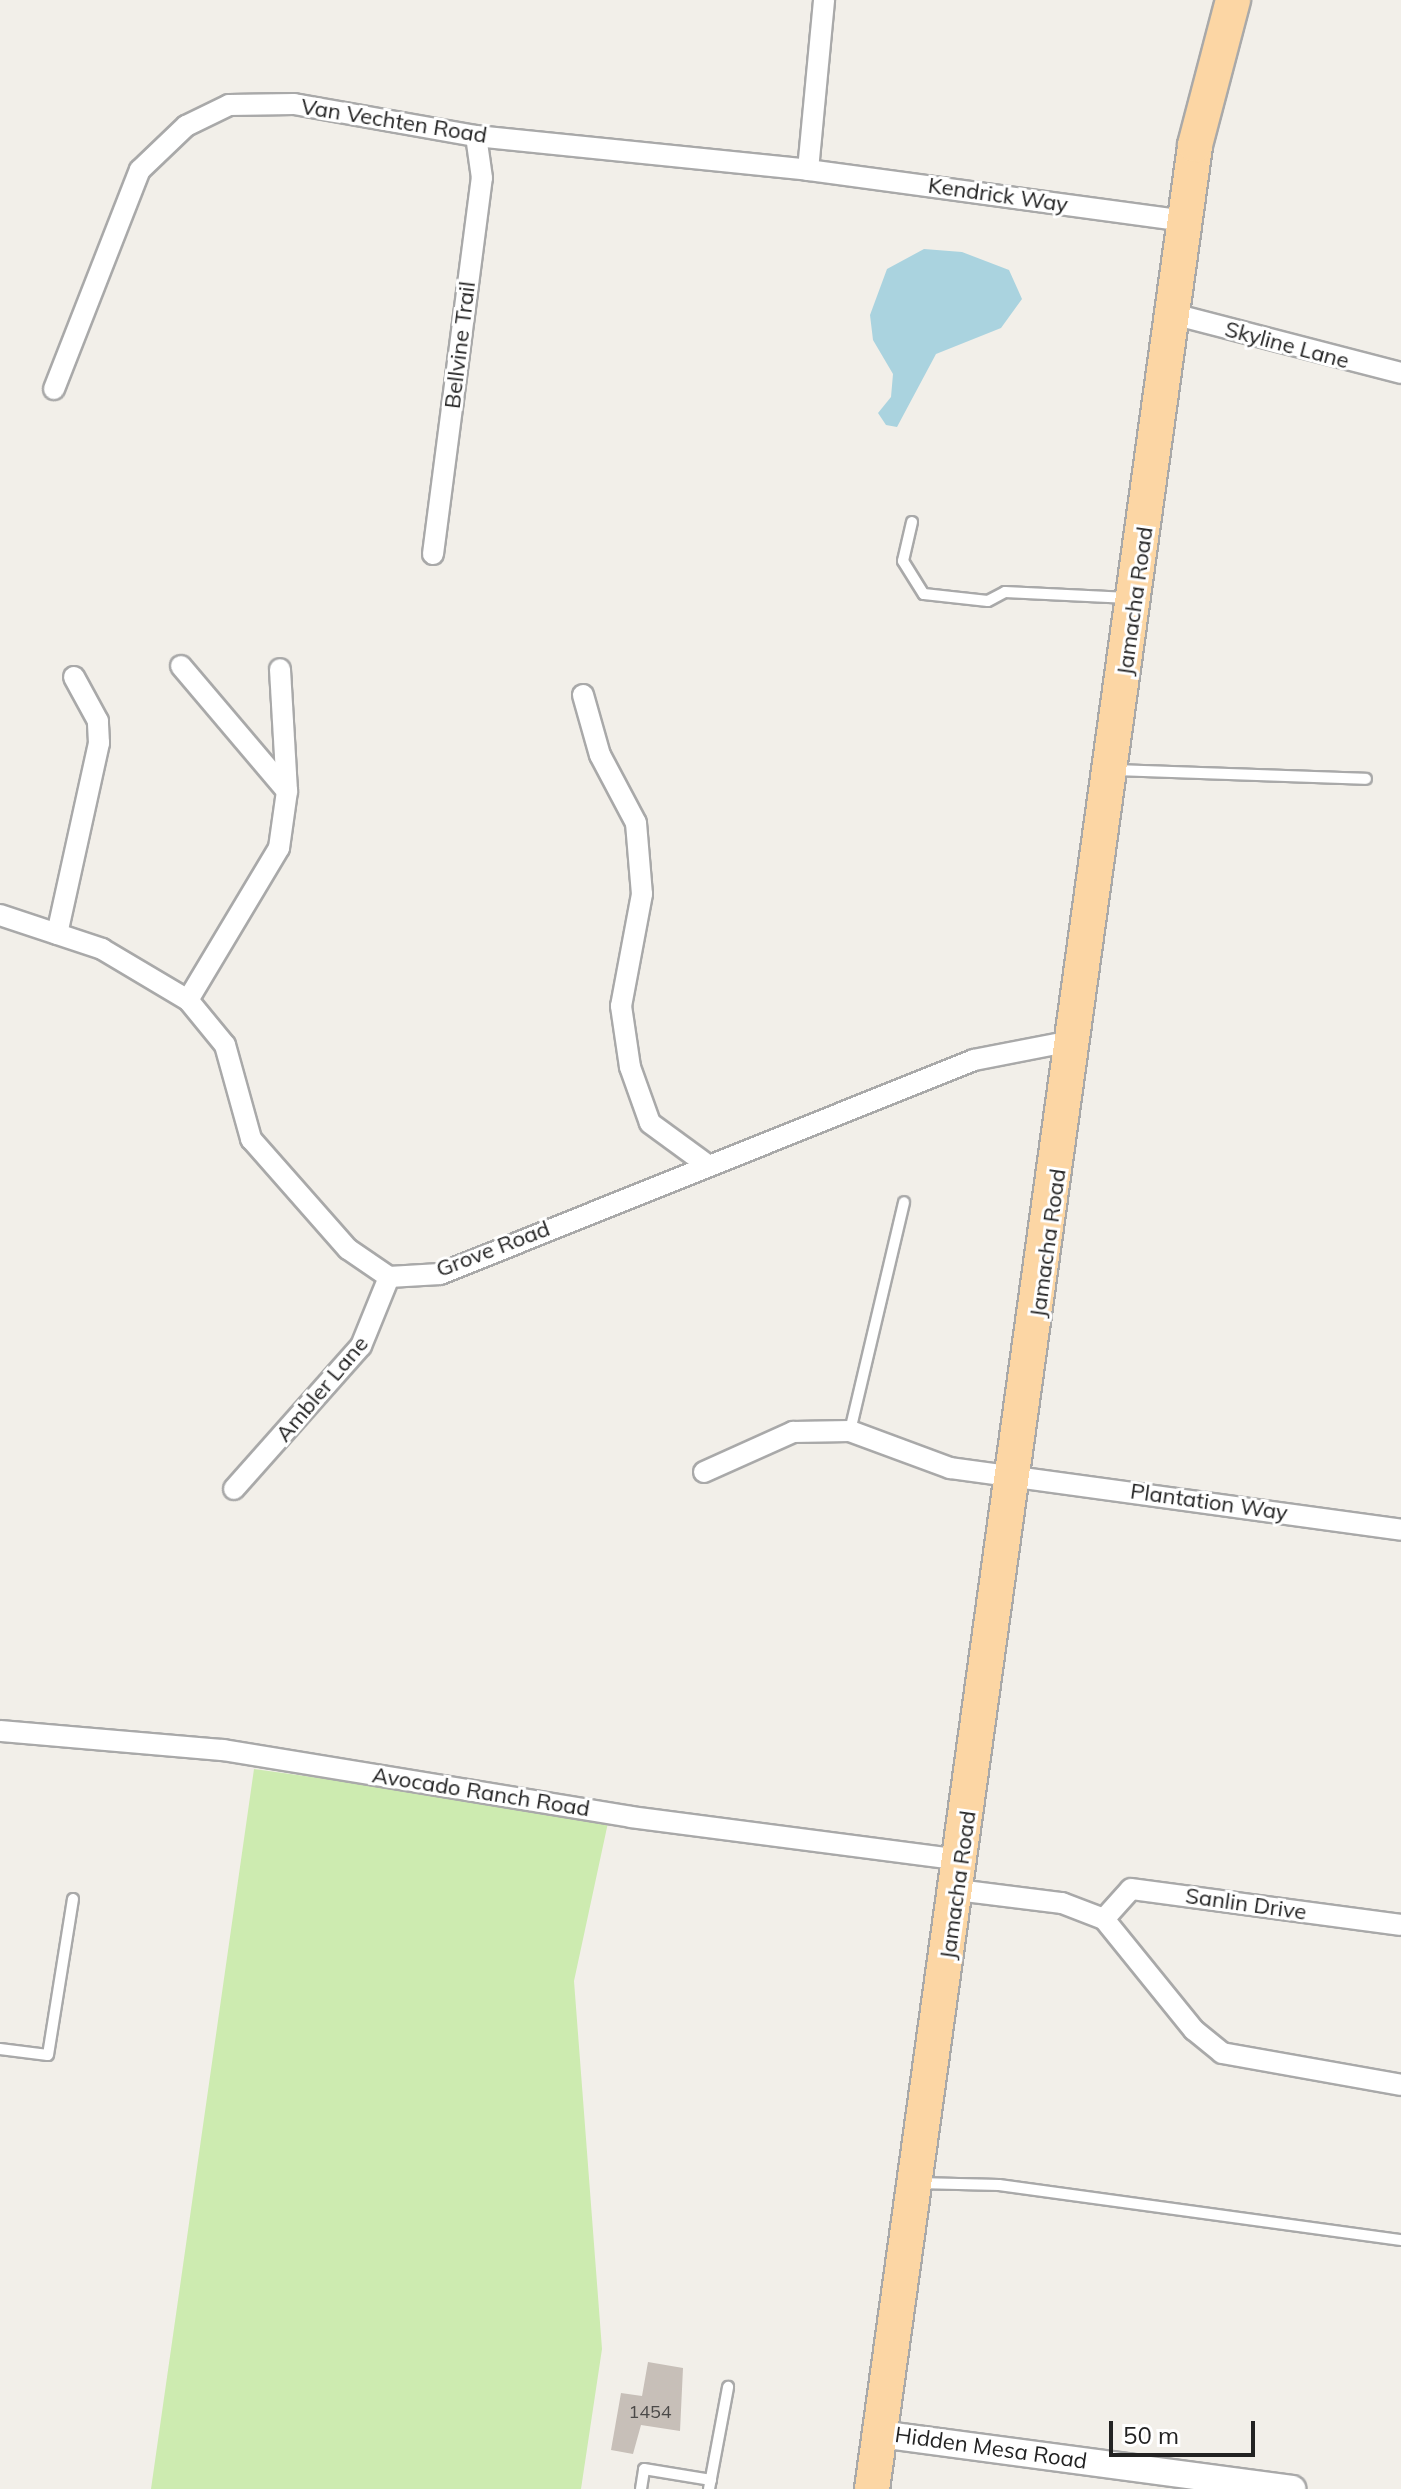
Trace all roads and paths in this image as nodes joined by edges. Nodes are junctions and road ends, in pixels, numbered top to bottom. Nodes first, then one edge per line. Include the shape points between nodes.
1 (824, 0) edge
2 (1233, 0) edge
3 (476, 136) junction
4 (808, 170) junction
5 (1187, 221) junction
6 (1173, 314) junction
7 (1401, 373) edge
8 (54, 389) dead end
9 (912, 522) dead end
10 (433, 554) dead end
11 (1135, 599) junction
12 (181, 666) dead end
13 (280, 669) dead end
14 (74, 677) dead end
15 (583, 695) dead end
16 (1111, 770) junction
17 (1366, 779) dead end
18 (287, 791) junction
19 (0, 915) edge
20 (57, 934) junction
21 (188, 1000) junction
22 (1077, 1040) junction
23 (706, 1164) junction
24 (904, 1202) dead end
25 (389, 1277) junction
26 (850, 1431) junction
27 (704, 1472) dead end
28 (1017, 1474) junction
29 (234, 1489) dead end
30 (1401, 1530) edge
31 (0, 1731) edge
32 (960, 1875) junction
33 (73, 1899) dead end
34 (1104, 1919) junction
35 (1401, 1925) edge
36 (0, 2049) edge
37 (1401, 2085) edge
38 (916, 2183) junction
39 (1401, 2240) edge
40 (728, 2387) dead end
41 (880, 2434) junction
42 (710, 2485) edge
43 (641, 2489) edge
44 (872, 2489) edge
45 (1292, 2489) edge

1 - 4 street
2 - 5 main road, Jamacha Road via 1204,99
3 - 4 street, Van Vechten Road
3 - 8 street, Van Vechten Road via 294,104 229,105 186,126 140,170
3 - 10 street, Bellvine Trail via 482,178
4 - 5 street, Kendrick Way
5 - 6 main road, Jamacha Road
6 - 7 street, Skyline Lane
6 - 11 main road, Jamacha Road
9 - 11 lane via 903,561 924,594 988,601 1005,592
11 - 16 main road, Jamacha Road
12 - 18 street
13 - 18 street
14 - 20 street via 98,721 99,743
15 - 23 street via 600,755 636,823 642,894 621,1006 630,1067 650,1123
16 - 17 lane
16 - 22 main road, Jamacha Road
18 - 21 street via 279,848
19 - 20 street
20 - 21 street via 143,968
21 - 25 street via 225,1045 251,1139 348,1249
22 - 23 street, Grove Road via 974,1060
22 - 28 main road, Jamacha Road
23 - 25 street, Grove Road via 440,1274
24 - 26 lane
25 - 29 street, Ambler Lane via 361,1346
26 - 27 street via 793,1432
26 - 28 street, Plantation Way via 950,1468
28 - 30 street, Plantation Way
28 - 32 main road, Jamacha Road
31 - 32 street, Avocado Ranch Road via 223,1750
32 - 34 street, Avocado Ranch Road
32 - 38 main road, Jamacha Road
33 - 36 lane via 48,2055
34 - 35 street, Sanlin Drive via 1131,1889
34 - 37 street via 1194,2030 1222,2053
38 - 39 lane via 999,2185
38 - 41 main road, Jamacha Road
40 - 42 lane
41 - 44 main road, Jamacha Road
41 - 45 street, Hidden Mesa Road
42 - 43 lane via 644,2469

